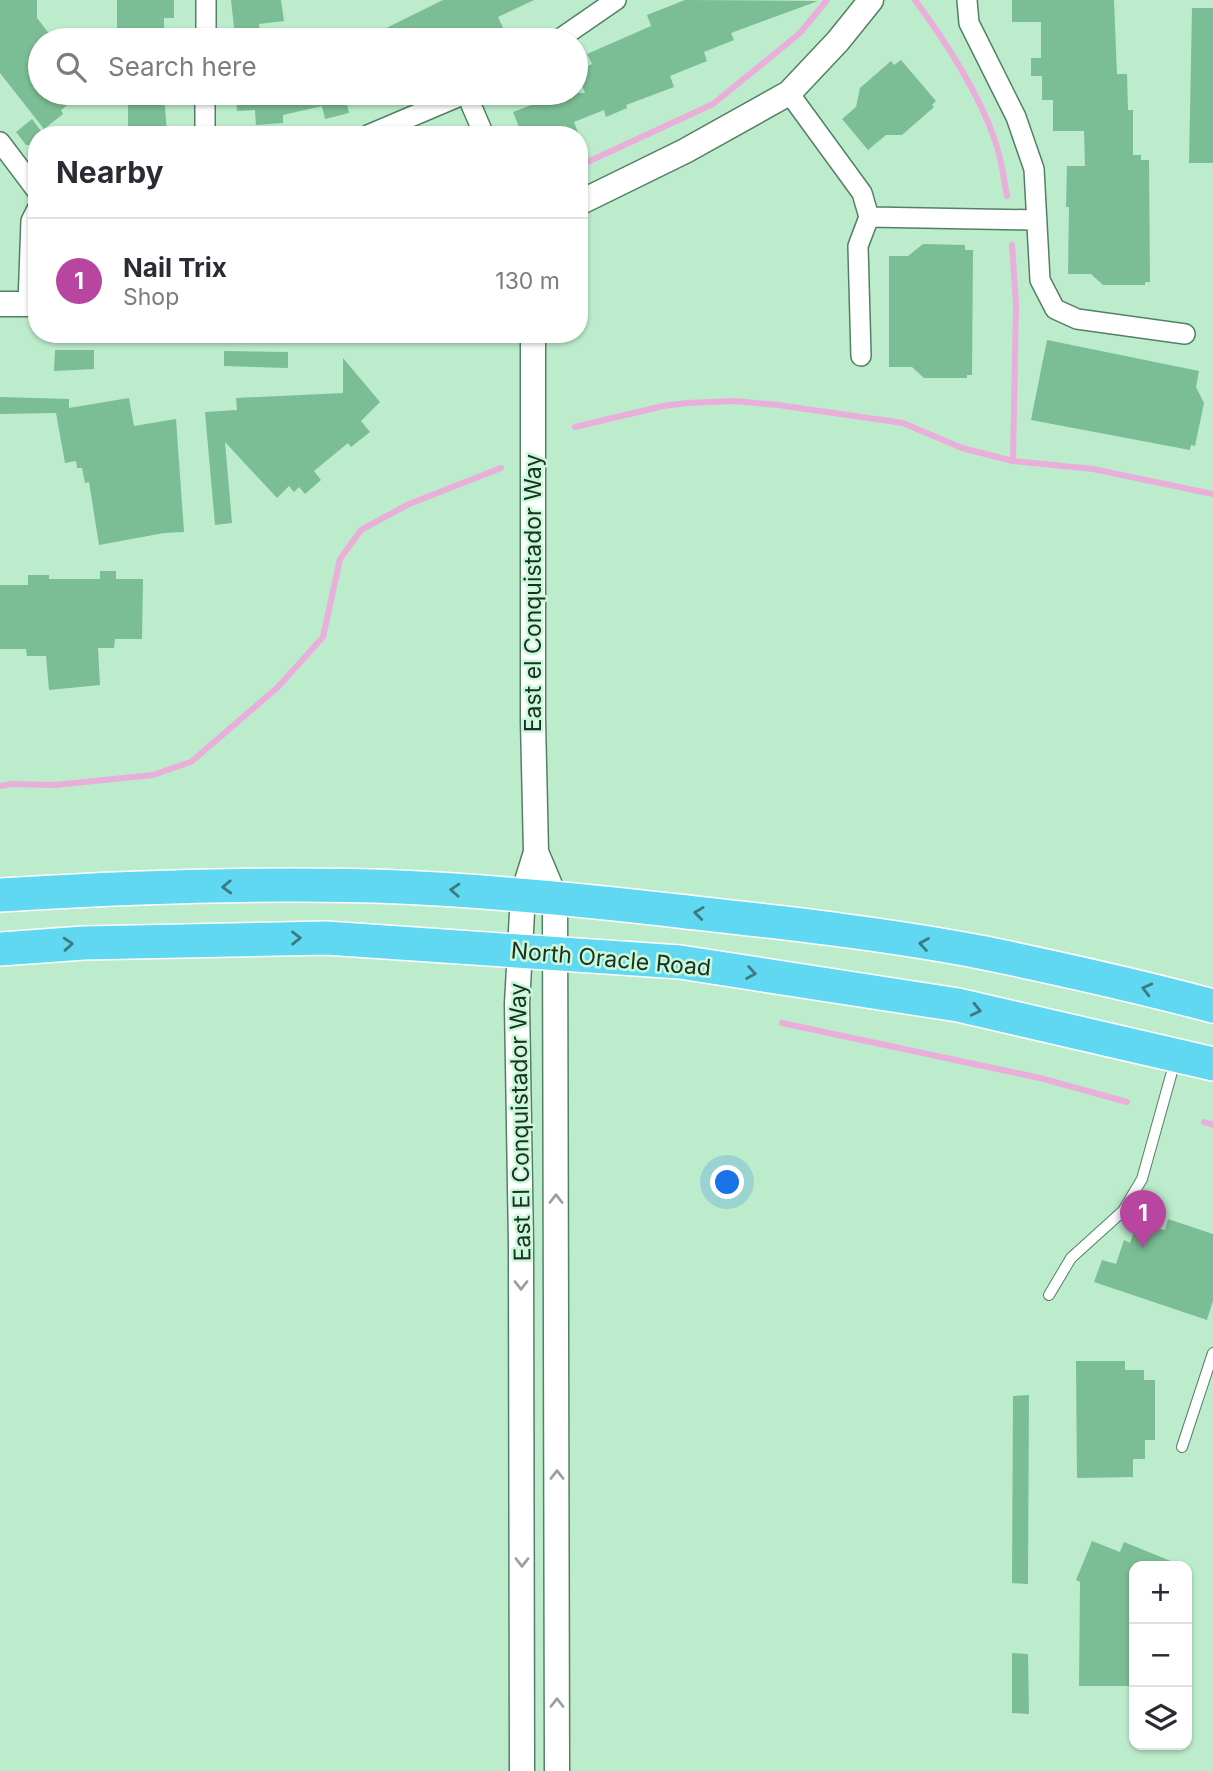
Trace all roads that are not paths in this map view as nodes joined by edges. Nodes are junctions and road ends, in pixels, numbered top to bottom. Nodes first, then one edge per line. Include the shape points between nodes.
1 (206, 0) edge
2 (617, 0) edge
3 (872, 0) edge
4 (967, 0) edge
5 (206, 28) edge
6 (576, 28) edge
7 (789, 93) junction
8 (205, 105) edge
9 (439, 105) edge
10 (472, 105) edge
11 (205, 126) edge
12 (389, 126) edge
13 (480, 126) edge
14 (0, 142) edge
15 (28, 179) edge
16 (588, 199) edge
17 (869, 218) junction
18 (1037, 220) junction
19 (0, 304) edge
20 (28, 304) edge
21 (1185, 334) dead end
22 (533, 343) edge
23 (860, 356) dead end
24 (536, 852) joint
25 (0, 895) edge
26 (539, 895) junction
27 (0, 949) edge
28 (520, 951) junction
29 (555, 953) junction
30 (1213, 1006) edge
31 (1177, 1056) junction
32 (1213, 1064) edge
33 (556, 1244) junction
34 (521, 1246) junction
35 (1049, 1295) dead end
36 (1213, 1353) edge
37 (1182, 1447) dead end
38 (522, 1771) edge
39 (557, 1771) edge

1 - 5 street
2 - 6 street
3 - 7 street
4 - 18 street via 969,23 1016,117 1034,169
7 - 16 street
7 - 17 street via 862,193
8 - 11 street
9 - 12 street
10 - 13 street
14 - 15 street
17 - 18 street
17 - 23 street via 858,246
18 - 21 street via 1040,280 1055,309 1077,319
19 - 20 street
22 - 24 street, East el Conquistador Way
24 - 26 street, East El Conquistador Way
26 -> 25 highway via 397,887 252,886
26 - 28 street, East El Conquistador Way
26 - 29 street, East El Conquistador Way
30 -> 26 highway via 983,953 801,925
27 -> 28 highway, North Oracle Road via 326,937
28 - 29 highway, North Oracle Road
28 - 34 street, East El Conquistador Way
29 -> 31 highway, North Oracle Road via 680,962 958,1005
33 -> 29 street, East El Conquistador Way
31 - 32 highway, North Oracle Road
31 - 35 lane via 1142,1179 1123,1211 1071,1258
33 - 34 street
39 -> 33 street, East El Conquistador Way
34 -> 38 street, East El Conquistador Way
36 - 37 lane

